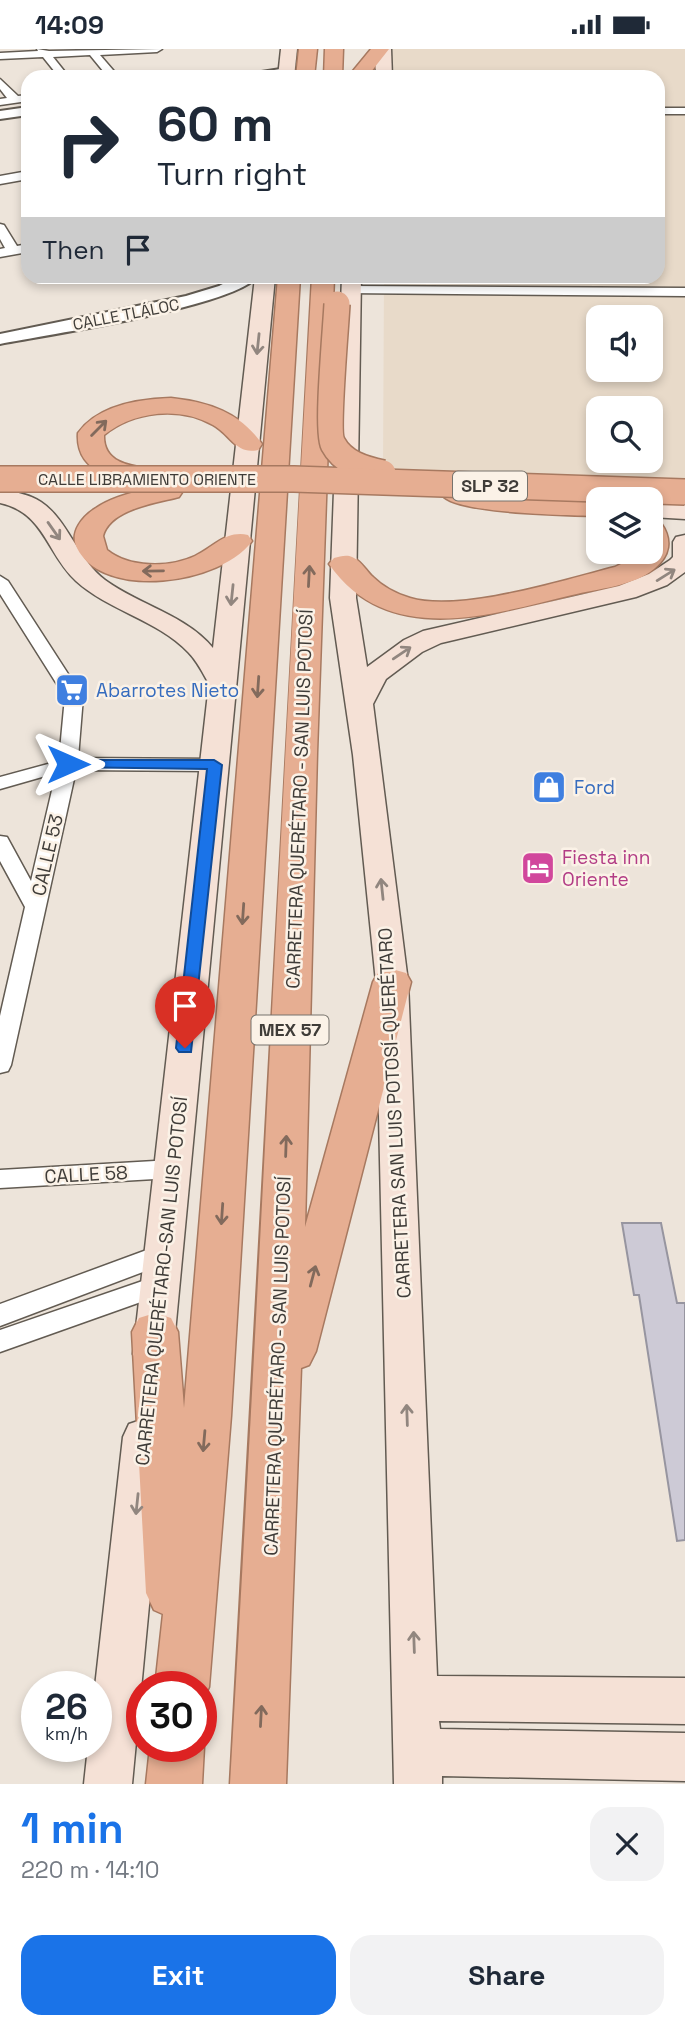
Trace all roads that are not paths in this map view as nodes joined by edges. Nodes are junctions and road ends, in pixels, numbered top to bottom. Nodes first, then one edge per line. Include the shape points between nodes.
1 (157, 49) edge
2 (289, 49) edge
3 (308, 49) edge
4 (334, 49) edge
5 (382, 49) edge
6 (127, 50) edge
7 (45, 53) edge
8 (93, 53) junction
9 (0, 58) edge
10 (58, 70) edge
11 (108, 70) edge
12 (287, 70) edge
13 (306, 70) edge
14 (333, 70) edge
15 (363, 70) edge
16 (384, 70) edge
17 (0, 82) edge
18 (21, 99) edge
19 (15, 100) junction
20 (0, 102) edge
21 (665, 111) edge
22 (685, 111) edge
23 (21, 112) edge
24 (0, 115) edge
25 (21, 177) edge
26 (0, 180) edge
27 (0, 228) edge
28 (7, 252) edge
29 (236, 284) edge
30 (264, 284) edge
31 (288, 284) edge
32 (340, 285) edge
33 (685, 292) edge
34 (0, 339) edge
35 (249, 444) junction
36 (0, 471) edge
37 (0, 479) edge
38 (294, 484) junction
39 (428, 484) junction
40 (170, 485) junction
41 (685, 486) edge
42 (628, 487) edge
43 (685, 492) edge
44 (0, 493) edge
45 (663, 494) edge
46 (586, 498) edge
47 (586, 499) edge
48 (663, 502) edge
49 (685, 503) edge
50 (663, 511) edge
51 (685, 512) edge
52 (238, 541) junction
53 (685, 542) edge
54 (344, 564) junction
55 (643, 564) edge
56 (0, 581) edge
57 (223, 684) junction
58 (359, 704) junction
59 (68, 764) junction
60 (214, 765) junction
61 (0, 783) edge
62 (0, 842) edge
63 (35, 906) junction
64 (392, 982) junction
65 (0, 1065) edge
66 (172, 1169) junction
67 (0, 1179) edge
68 (160, 1291) junction
69 (59, 1307) junction
70 (0, 1315) edge
71 (0, 1341) edge
72 (276, 1413) junction
73 (179, 1671) edge
74 (182, 1671) edge
75 (416, 1698) junction
76 (685, 1701) edge
77 (685, 1757) edge
78 (176, 1762) edge
79 (418, 1768) edge
80 (108, 1784) edge
81 (174, 1784) edge
82 (258, 1784) edge

1 - 6 street
2 - 12 main road
3 - 13 highway
4 - 14 highway
5 - 15 highway
5 - 16 main road
6 - 8 street
7 - 8 street
7 - 9 street
7 - 10 street
8 - 11 street
17 - 19 street
18 - 19 street
19 - 20 street
21 - 22 street
23 - 24 street
25 - 26 street
27 - 28 street
29 - 34 street, CALLE TLÁLOC via 190,301
30 -> 35 main road, CARRETERA QUERÉTARO-SAN LUIS POTOSÍ
31 -> 74 highway, MEX 57 via 209,1389
32 - 33 street
32 - 39 highway, SLP 32, bridge via 333,448 355,465
32 - 54 main road, CARRETERA SAN LUIS POTOSÍ-QUERÉTARO
72 -> 32 highway, CARRETERA QUERÉTARO - SAN LUIS POTOSÍ / MEX 57 via 300,753
40 -> 35 highway, bridge via 103,463 88,446 91,433 114,415 178,406 223,419
35 - 52 main road, CARRETERA QUERÉTARO-SAN LUIS POTOSÍ
36 - 40 main road via 68,471
37 - 40 highway, CALLE LIBRAMIENTO ORIENTE / SLP 32, bridge
38 - 39 highway, SLP 32, bridge
38 - 40 highway, CALLE LIBRAMIENTO ORIENTE / SLP 32
38 - 47 highway, SLP 32 via 456,495 477,501
39 - 46 highway, SLP 32, bridge
40 - 44 highway, CALLE LIBRAMIENTO ORIENTE / SLP 32
52 -> 40 highway via 196,566 150,572 127,571 93,553 88,540 99,518
41 - 42 main road, SLP 32
43 - 45 highway, SLP 32, bridge
44 -> 57 main road via 29,503 41,513 81,571 97,585 197,645
48 - 49 highway
50 - 51 main road
52 -> 57 main road, CARRETERA QUERÉTARO-SAN LUIS POTOSÍ
58 -> 53 main road via 376,674 412,646 461,628 650,584 685,559
54 - 55 highway via 358,582 383,600 440,612 472,609 625,573
54 - 58 main road, CARRETERA SAN LUIS POTOSÍ-QUERÉTARO via 343,598
56 - 59 street, CALLE 53 via 74,697
57 - 60 main road, CARRETERA QUERÉTARO-SAN LUIS POTOSÍ
64 -> 58 main road, CARRETERA SAN LUIS POTOSÍ-QUERÉTARO
59 - 60 street
59 - 61 street
59 - 63 street, CALLE 53
60 - 66 main road, CARRETERA QUERÉTARO-SAN LUIS POTOSÍ
62 - 63 street
63 - 65 street, CALLE 53
72 -> 64 highway
75 -> 64 main road, CARRETERA SAN LUIS POTOSÍ-QUERÉTARO
66 - 67 street, CALLE 58
66 - 68 main road, CARRETERA QUERÉTARO-SAN LUIS POTOSÍ
68 - 69 street
68 - 73 highway
68 -> 80 main road, CARRETERA QUERÉTARO-SAN LUIS POTOSÍ
69 - 70 street
69 - 71 street
82 -> 72 highway, CARRETERA QUERÉTARO - SAN LUIS POTOSÍ / MEX 57
75 - 76 main road
75 - 79 main road, CARRETERA SAN LUIS POTOSÍ-QUERÉTARO
77 - 79 main road
78 - 81 highway

